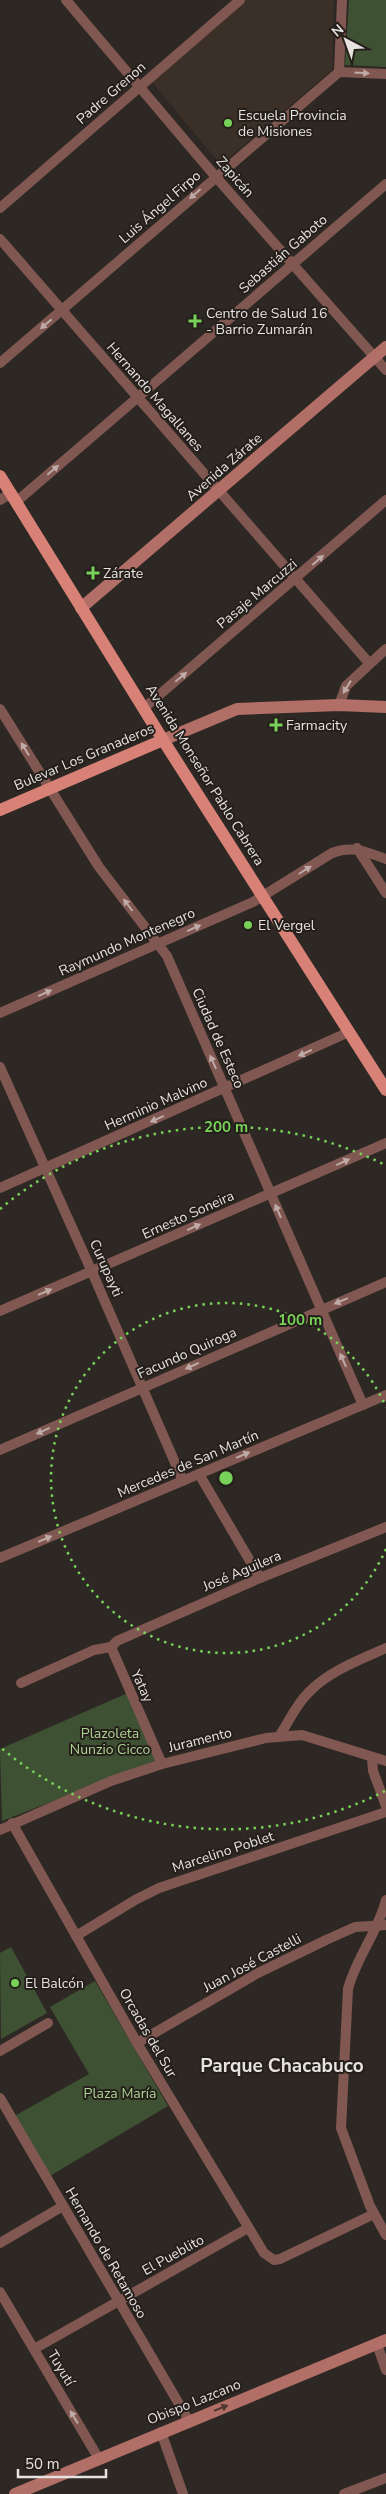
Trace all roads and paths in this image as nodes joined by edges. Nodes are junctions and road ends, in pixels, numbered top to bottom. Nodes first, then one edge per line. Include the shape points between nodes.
1 (66, 0) edge
2 (240, 0) edge
3 (342, 0) edge
4 (338, 72) junction
5 (386, 74) edge
6 (139, 87) junction
7 (215, 176) junction
8 (386, 184) edge
9 (0, 208) edge
10 (0, 239) edge
11 (293, 264) junction
12 (62, 311) junction
13 (386, 347) edge
14 (374, 357) junction
15 (0, 363) edge
16 (386, 370) edge
17 (138, 398) junction
18 (0, 476) edge
19 (220, 491) junction
20 (9, 498) edge
21 (386, 500) edge
22 (296, 579) junction
23 (82, 608) junction
24 (386, 649) edge
25 (369, 663) junction
26 (340, 705) junction
27 (386, 707) edge
28 (144, 708) junction
29 (0, 709) edge
30 (163, 740) junction
31 (50, 789) junction
32 (0, 810) edge
33 (357, 848) junction
34 (386, 859) edge
35 (386, 893) edge
36 (263, 896) junction
37 (158, 944) junction
38 (0, 1013) edge
39 (349, 1032) junction
40 (0, 1067) edge
41 (225, 1088) junction
42 (386, 1090) edge
43 (386, 1143) edge
44 (46, 1168) junction
45 (0, 1188) edge
46 (271, 1194) junction
47 (92, 1272) junction
48 (386, 1282) edge
49 (321, 1309) junction
50 (0, 1311) edge
51 (143, 1387) junction
52 (386, 1396) edge
53 (363, 1405) junction
54 (0, 1450) edge
55 (199, 1474) junction
56 (183, 1481) junction
57 (386, 1527) edge
58 (0, 1558) edge
59 (260, 1578) junction
60 (111, 1647) junction
61 (386, 1648) edge
62 (21, 1683) dead end
63 (280, 1735) junction
64 (372, 1757) junction
65 (386, 1761) edge
66 (162, 1764) junction
67 (386, 1806) edge
68 (386, 1812) edge
69 (12, 1823) junction
70 (0, 1830) edge
71 (386, 1900) edge
72 (382, 1925) edge
73 (76, 1936) junction
74 (48, 2023) dead end
75 (137, 2043) junction
76 (0, 2051) edge
77 (0, 2098) edge
78 (4, 2115) edge
79 (63, 2206) junction
80 (374, 2214) junction
81 (248, 2228) junction
82 (386, 2235) edge
83 (0, 2243) edge
84 (0, 2292) edge
85 (118, 2302) junction
86 (382, 2342) edge
87 (34, 2349) junction
88 (386, 2370) edge
89 (189, 2421) junction
90 (161, 2432) junction
91 (99, 2459) junction
92 (386, 2478) edge
93 (15, 2494) edge
94 (184, 2494) edge
95 (344, 2494) edge

1 - 6 street, Zapicán
2 - 6 street, Padre Grenon
3 - 4 street
4 -> 5 street
4 - 7 street, Luis Ángel Firpo
6 - 7 street, Zapicán
6 - 9 street, Padre Grenon
7 - 11 street, Zapicán
7 -> 12 street, Luis Ángel Firpo
8 - 11 street, Sebastián Gaboto
10 - 12 street, Hernando Magallanes
11 - 14 street, Zapicán
11 - 17 street, Sebastián Gaboto
12 -> 15 street, Luis Ángel Firpo
12 - 17 street, Hernando Magallanes
13 - 14 main road, Avenida Zárate
14 - 16 street, Zapicán
14 - 19 main road, Avenida Zárate
17 - 19 street, Hernando Magallanes
20 -> 17 street, Sebastián Gaboto
18 - 20 main road, Avenida Monseñor Pablo Cabrera
19 - 22 street, Hernando Magallanes
19 - 23 main road, Avenida Zárate
20 - 23 main road, Avenida Monseñor Pablo Cabrera
22 -> 21 street, Pasaje Marcuzzi
22 - 25 street, Hernando Magallanes
28 -> 22 street, Pasaje Marcuzzi
23 - 28 main road, Avenida Monseñor Pablo Cabrera
24 - 25 street
25 -> 26 street via 346,686
26 - 27 main road, Bulevar Los Granaderos
26 - 30 main road, Bulevar Los Granaderos via 237,709
28 - 30 main road, Avenida Monseñor Pablo Cabrera
31 -> 29 street, Ciudad de Esteco
30 - 31 main road, Bulevar Los Granaderos
30 - 36 main road, Avenida Monseñor Pablo Cabrera
31 - 32 main road, Bulevar Los Granaderos
37 -> 31 street, Ciudad de Esteco via 99,867
33 - 34 street
33 - 35 street
36 -> 33 street, Raymundo Montenegro via 332,853
37 -> 36 street, Raymundo Montenegro
36 - 39 main road, Avenida Monseñor Pablo Cabrera
38 -> 37 street, Raymundo Montenegro
41 -> 37 street, Ciudad de Esteco via 167,956
39 -> 41 street, Herminio Malvino
39 - 42 main road, Avenida Monseñor Pablo Cabrera
40 - 44 street, Curupayti
41 -> 44 street, Herminio Malvino
41 - 46 street, Ciudad de Esteco
46 -> 43 street, Ernesto Soneira
44 - 45 street, Herminio Malvino
44 - 47 street, Curupayti
47 -> 46 street, Ernesto Soneira
49 -> 46 street, Ciudad de Esteco
50 -> 47 street, Ernesto Soneira
47 - 51 street, Curupayti
48 -> 49 street, Facundo Quiroga
49 -> 51 street, Facundo Quiroga
53 -> 49 street, Ciudad de Esteco
51 -> 54 street, Facundo Quiroga
51 - 56 street, Curupayti
52 - 53 street, Mercedes de San Martín
55 -> 53 street, Mercedes de San Martín
55 - 56 street, Mercedes de San Martín
55 - 59 street
58 -> 56 street, Mercedes de San Martín
57 - 59 street, José Aguilera
59 - 60 street, José Aguilera via 117,1641
60 - 62 street, José Aguilera via 94,1650
60 - 66 street, Yatay
61 - 63 street via 321,1682 298,1704
63 - 64 street, Juramento via 302,1735
63 - 66 street, Juramento
64 - 65 street, Juramento
64 - 67 street via 373,1771
66 - 69 street, Juramento via 111,1781
68 - 73 street, Marcelino Poblet via 159,1888
69 - 70 street, Juramento
69 - 73 street, Orcadas del Sur
71 - 72 street
72 - 75 street, Juan José Castelli via 355,1927 267,1968
72 - 80 street via 354,1971 348,1989 341,2115 342,2137
73 - 75 street, Orcadas del Sur
74 - 76 street
75 - 81 street, Orcadas del Sur
77 - 78 street, Hernando de Retamoso
78 - 79 street, Hernando de Retamoso
79 - 83 street
79 - 85 street, Hernando de Retamoso
80 - 81 street, Orcadas del Sur via 274,2260 264,2253
80 - 82 street
81 - 85 street, El Pueblito
84 - 87 street, Tuyutí
85 - 87 street, El Pueblito
85 - 89 street, Hernando de Retamoso
86 - 88 street
89 -> 86 main road, Obispo Lazcano
91 -> 87 street, Tuyutí
89 - 90 main road, Obispo Lazcano
90 - 91 main road, Obispo Lazcano
90 - 94 street
91 - 93 main road, Obispo Lazcano
92 - 95 street

